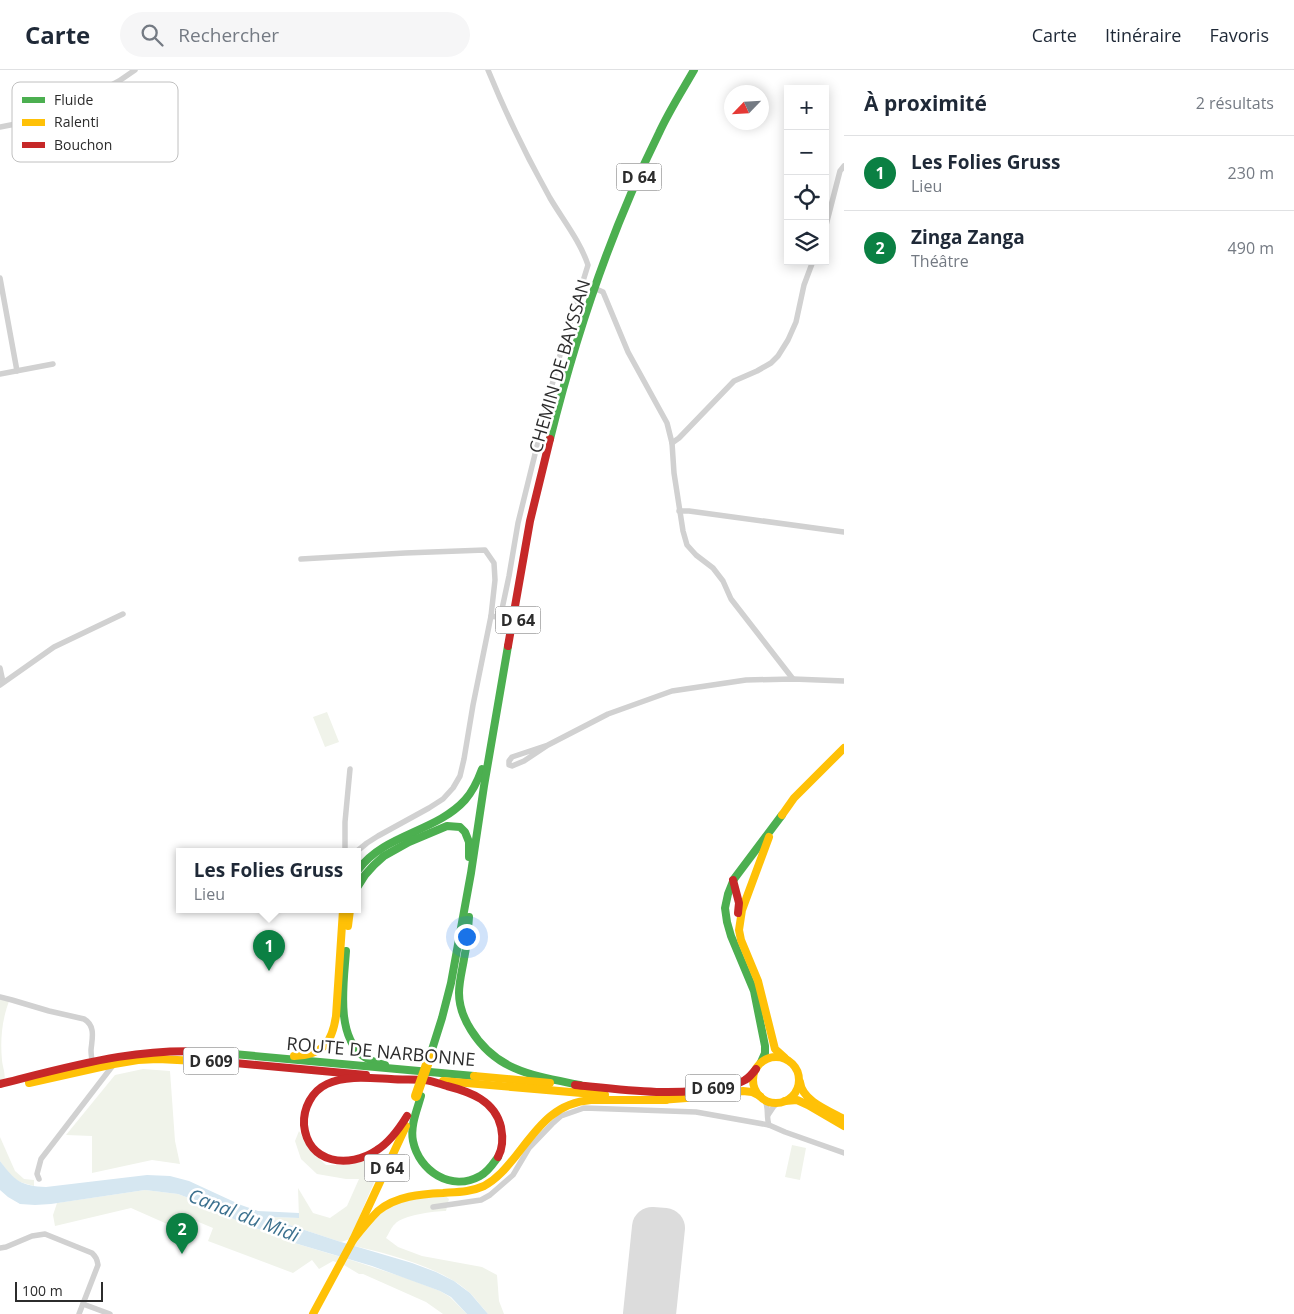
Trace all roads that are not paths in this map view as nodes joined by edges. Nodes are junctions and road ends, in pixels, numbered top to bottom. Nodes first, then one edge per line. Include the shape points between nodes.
1 (135, 70) edge
2 (488, 70) edge
3 (694, 70) edge
4 (117, 82) edge
5 (844, 166) edge
6 (827, 220) edge
7 (812, 265) edge
8 (0, 278) edge
9 (594, 288) junction
10 (53, 364) dead end
11 (16, 371) junction
12 (0, 374) edge
13 (672, 443) junction
14 (542, 475) junction
15 (679, 511) junction
16 (844, 532) edge
17 (301, 559) dead end
18 (123, 614) dead end
19 (491, 616) junction
20 (0, 668) edge
21 (793, 680) junction
22 (844, 681) edge
23 (1, 684) edge
24 (500, 692) junction
25 (548, 746) junction
26 (844, 748) edge
27 (350, 770) dead end
28 (772, 828) junction
29 (345, 848) edge
30 (360, 848) edge
31 (361, 865) edge
32 (361, 877) edge
33 (733, 880) junction
34 (470, 907) junction
35 (343, 913) edge
36 (350, 913) edge
37 (739, 930) junction
38 (460, 938) junction
39 (0, 997) edge
40 (238, 1054) junction
41 (126, 1055) junction
42 (433, 1056) junction
43 (785, 1058) junction
44 (114, 1064) junction
45 (93, 1065) junction
46 (758, 1066) junction
47 (407, 1071) junction
48 (799, 1076) junction
49 (424, 1080) junction
50 (0, 1084) edge
51 (580, 1085) junction
52 (0, 1090) edge
53 (418, 1096) junction
54 (763, 1098) junction
55 (666, 1100) junction
56 (782, 1102) junction
57 (407, 1116) junction
58 (767, 1117) junction
59 (844, 1119) edge
60 (769, 1125) junction
61 (844, 1126) edge
62 (844, 1153) edge
63 (39, 1179) dead end
64 (432, 1207) dead end
65 (352, 1239) junction
66 (0, 1248) edge
67 (336, 1267) junction
68 (83, 1304) junction
69 (79, 1314) edge
70 (110, 1314) edge
71 (309, 1314) edge
72 (312, 1314) edge

1 - 4 street
2 - 19 street, CHEMIN DE BAYSSAN via 526,152 588,265 536,448 502,609 497,617
3 - 9 main road, D 64 via 659,132
5 - 6 street
7 - 13 street via 796,322 778,356 757,371 734,381
8 - 11 street
9 - 13 street via 603,292 628,352 667,423
9 - 14 main road, D 64 via 576,341
10 - 11 street
11 - 12 street
13 - 15 street
14 - 24 main road, D 64 via 530,521
14 - 34 main road, D 64
15 - 16 street
15 - 21 street via 687,545 713,568 731,599
17 - 19 street via 486,550 494,563
18 - 23 street via 54,647
19 - 30 street via 460,776 443,799
20 - 23 street
21 - 22 street
21 - 25 street via 746,680 672,691 608,714
24 - 31 main road via 480,778 461,805 435,822 388,844
24 - 38 main road, D 64
25 - 25 street via 512,757 508,766 524,761
26 - 28 main road via 794,798
27 - 29 street
28 - 33 main road
28 - 37 main road via 742,910
32 - 38 main road via 390,852 447,826 463,829 470,850
33 - 37 main road via 739,903
33 - 46 main road via 725,903 727,925 754,991 765,1051
34 - 42 main road, D 64 via 450,1007
34 - 51 main road via 459,989 464,1015 480,1045 496,1060 516,1070
35 - 40 main road via 336,1016 333,1033 326,1046 305,1056
36 - 47 main road via 343,1002 346,1030 363,1056
37 - 43 main road via 765,1003 775,1049
38 - 42 main road, D 64
39 - 45 street via 88,1021 93,1031
40 - 41 main road, ROUTE DE NARBONNE / D 609 via 176,1051
40 - 47 main road, ROUTE DE NARBONNE / D 609
41 - 44 street
41 - 45 main road, ROUTE DE NARBONNE / D 609
42 - 53 main road, D 64, bridge
43 - 46 main road via 772,1057
43 - 48 main road via 794,1065
44 - 45 main road, ROUTE DE NARBONNE / D 609
44 - 49 main road, ROUTE DE NARBONNE / D 609 via 189,1059
44 - 63 street via 41,1159
45 - 50 main road, ROUTE DE NARBONNE / D 609
45 - 52 main road, ROUTE DE NARBONNE / D 609
46 - 51 main road, ROUTE DE NARBONNE / D 609 via 740,1082 698,1091
46 - 54 main road via 753,1083
47 - 51 main road, ROUTE DE NARBONNE / D 609
48 - 56 main road via 796,1091
48 - 59 main road via 804,1094
49 - 53 main road via 462,1089 488,1103 501,1125 503,1140 494,1164 470,1180 453,1182 429,1172 421,1163 412,1139
49 - 55 main road, ROUTE DE NARBONNE / D 609
49 - 57 main road via 358,1078 331,1083 310,1099 305,1111 306,1138 323,1157 347,1162 373,1154 398,1131
53 - 57 main road, D 64
53 - 65 main road, D 64
54 - 55 main road, ROUTE DE NARBONNE / D 609 via 742,1091
54 - 56 main road via 774,1103
54 - 58 street via 768,1109
55 - 65 main road via 586,1100 566,1105 534,1131 488,1185 477,1190 394,1200 374,1215
56 - 58 street via 774,1106
56 - 61 main road via 797,1100
57 - 65 main road, D 64
58 - 60 street
60 - 62 street
60 - 64 street via 696,1112 584,1108 561,1116 552,1124 512,1175 490,1195 481,1200
65 - 67 main road, D 64
66 - 68 street via 45,1234 92,1253 98,1265
67 - 71 main road, D 64
67 - 72 main road, D 64
68 - 69 street
68 - 70 street

